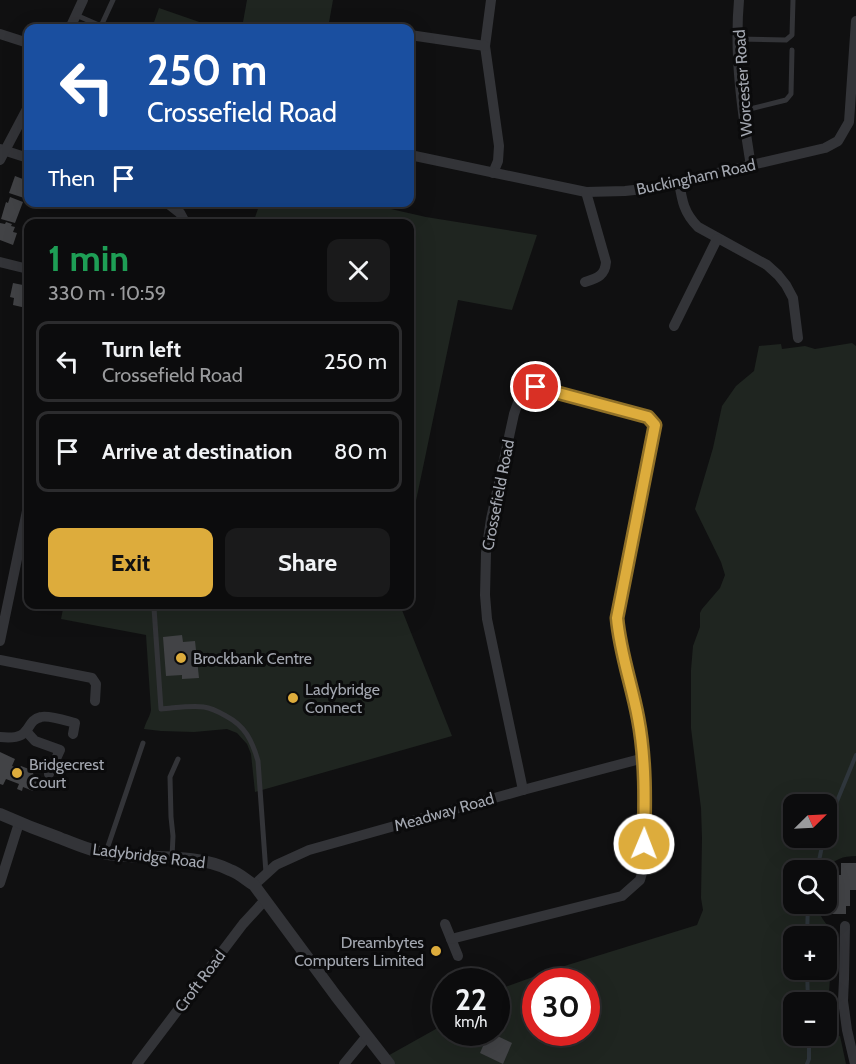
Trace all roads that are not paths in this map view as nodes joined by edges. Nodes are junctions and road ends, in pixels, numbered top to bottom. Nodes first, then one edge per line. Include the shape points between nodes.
1 (83, 0) edge
2 (113, 0) edge
3 (491, 0) edge
4 (739, 0) edge
5 (793, 0) edge
6 (76, 15) junction
7 (856, 21) edge
8 (72, 24) edge
9 (96, 24) edge
10 (102, 24) edge
11 (0, 34) edge
12 (414, 36) edge
13 (738, 39) junction
14 (24, 42) edge
15 (485, 46) junction
16 (792, 50) dead end
17 (742, 111) junction
18 (24, 114) edge
19 (2, 153) edge
20 (414, 156) edge
21 (24, 157) edge
22 (751, 166) junction
23 (493, 173) junction
24 (679, 182) junction
25 (586, 192) junction
26 (172, 207) edge
27 (183, 219) edge
28 (717, 239) junction
29 (0, 262) edge
30 (24, 268) edge
31 (585, 282) dead end
32 (674, 326) dead end
33 (798, 338) dead end
34 (24, 525) edge
35 (154, 609) edge
36 (0, 641) edge
37 (0, 660) edge
38 (95, 701) dead end
39 (26, 731) junction
40 (73, 734) dead end
41 (0, 737) edge
42 (143, 743) dead end
43 (644, 758) junction
44 (178, 759) dead end
45 (49, 774) dead end
46 (523, 790) junction
47 (0, 814) edge
48 (19, 823) junction
49 (106, 854) junction
50 (172, 858) junction
51 (266, 873) junction
52 (0, 883) edge
53 (254, 885) junction
54 (266, 900) junction
55 (445, 924) dead end
56 (845, 926) dead end
57 (451, 939) junction
58 (458, 956) dead end
59 (367, 1036) junction
60 (137, 1064) edge
61 (344, 1064) edge
62 (389, 1064) edge
63 (855, 1064) edge

1 - 6 street
2 - 10 lane
3 - 15 street
4 - 13 street, Worcester Road
5 - 13 lane via 792,34 786,40
6 - 8 street
6 - 9 lane
7 - 22 street, Buckingham Road via 849,122 838,141 825,148
11 - 14 street
12 - 15 street
13 - 17 street, Worcester Road
15 - 23 street via 499,147
16 - 17 lane via 790,94 786,100
17 - 22 street, Worcester Road
18 - 19 street
19 - 21 street
20 - 23 street, Buckingham Road
22 - 24 street, Buckingham Road
23 - 25 street, Buckingham Road
24 - 25 street, Buckingham Road via 625,191
24 - 28 street via 691,220
25 - 31 street via 606,262 601,276
26 - 27 street
28 - 32 street
28 - 33 street via 767,265 778,275 793,298
29 - 30 street
34 - 36 street
35 - 51 lane via 161,710 203,706 216,710 238,723 254,745
37 - 38 street via 92,678 96,684
39 - 40 street via 44,716 75,723
39 - 41 street via 17,738
39 - 45 street via 35,741 60,750
42 - 49 lane
43 - 46 street, Meadway Road
43 - 46 street, Crossefield Road via 617,618 655,425 648,417 530,386 521,394 514,414 491,519 485,595
43 - 57 street, Crossefield Road via 644,866 640,880 622,896
44 - 50 lane via 170,777
46 - 51 street, Meadway Road via 309,850
47 - 48 street, Ladybridge Road
48 - 49 street, Ladybridge Road
48 - 52 street
49 - 50 street, Ladybridge Road
50 - 53 street, Ladybridge Road via 214,864
51 - 53 street, Meadway Road
53 - 54 street, Ladybridge Road
54 - 59 street, Ladybridge Road
54 - 60 street, Croft Road via 243,924
55 - 57 street
56 - 63 street via 843,1000
57 - 58 street
59 - 61 street
59 - 62 street, Ladybridge Road

